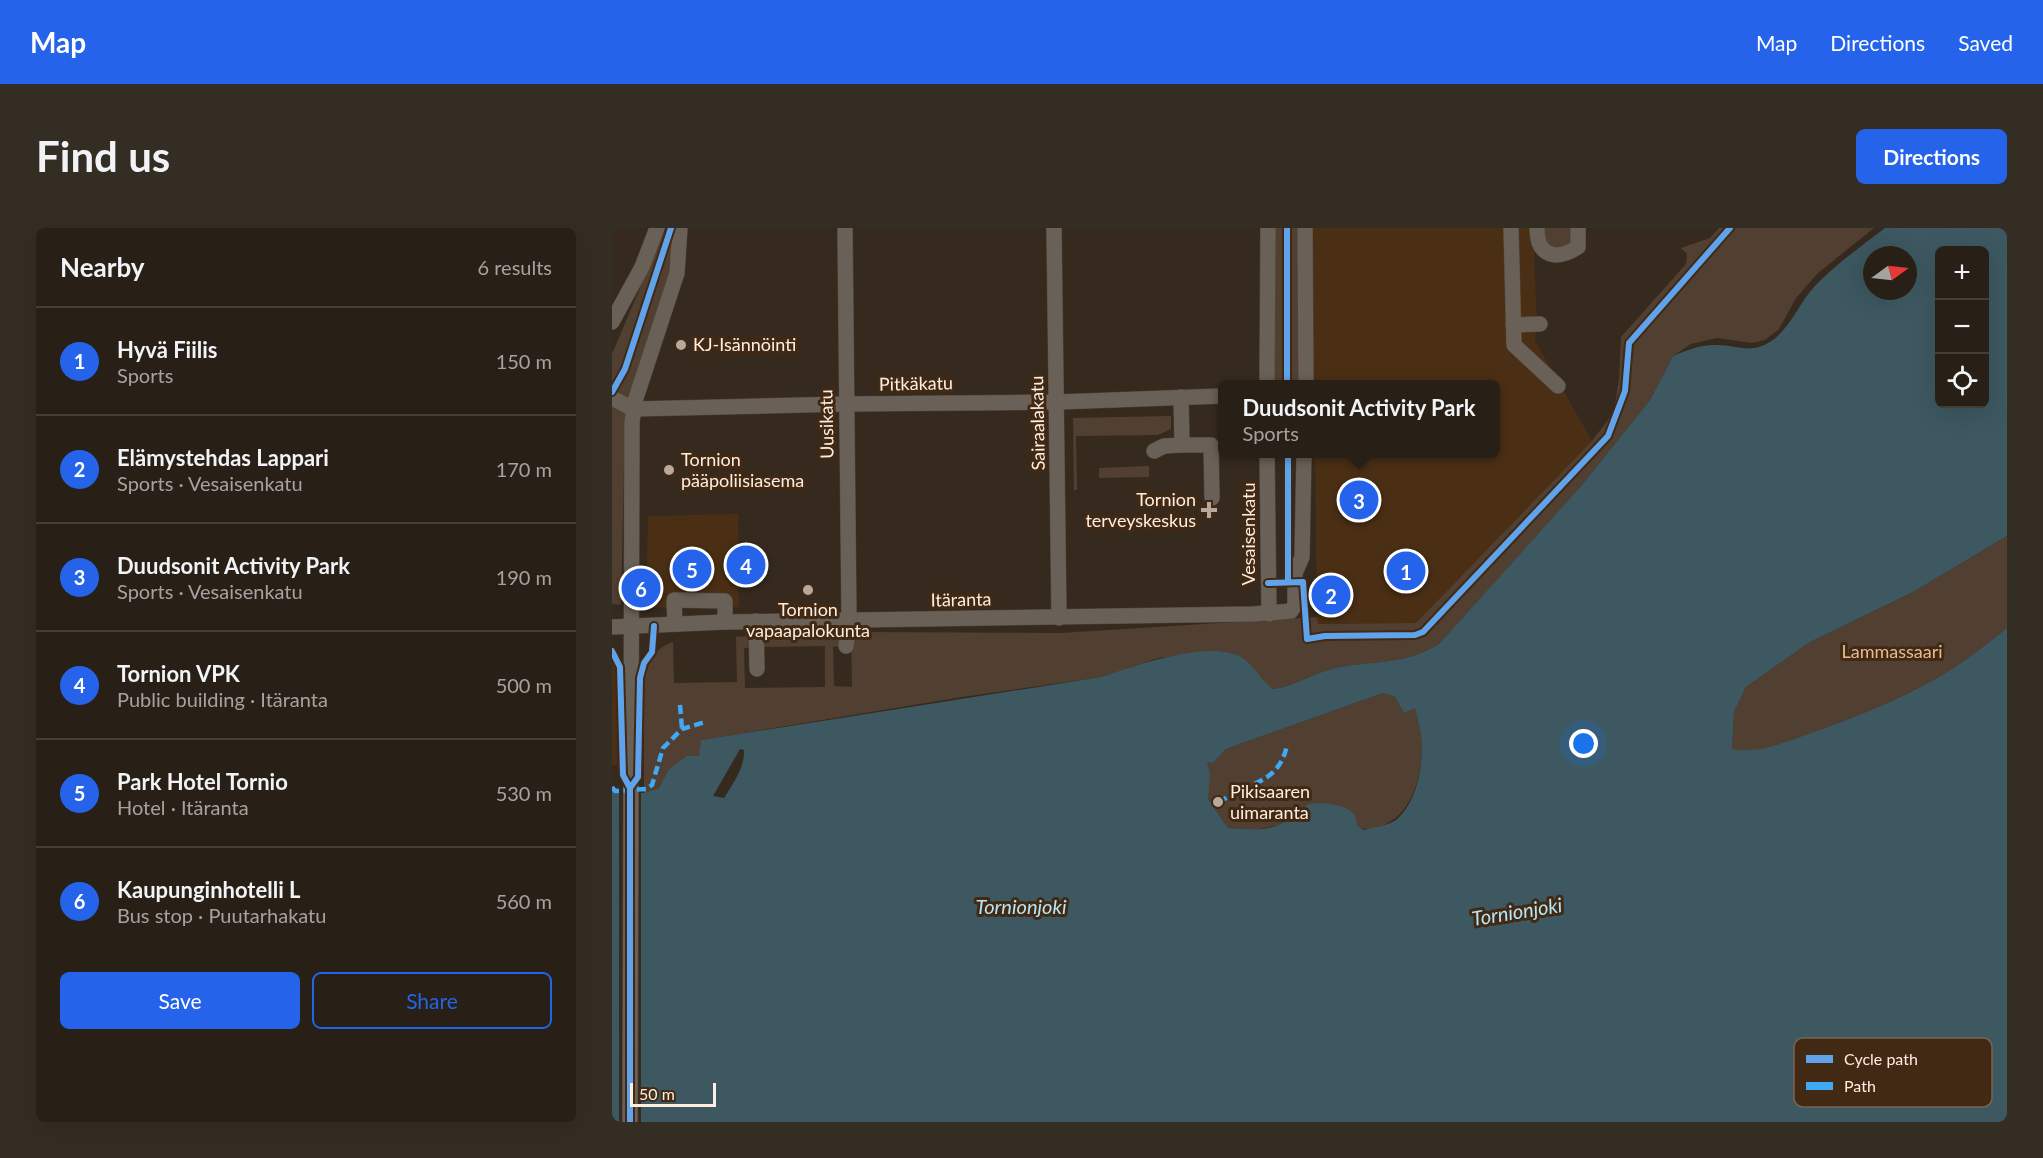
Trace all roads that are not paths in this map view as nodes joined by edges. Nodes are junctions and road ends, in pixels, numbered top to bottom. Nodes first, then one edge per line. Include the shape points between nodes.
1 (657, 228) edge
2 (680, 228) edge
3 (845, 228) edge
4 (1054, 228) edge
5 (1268, 228) edge
6 (1305, 228) edge
7 (1511, 228) edge
8 (1537, 228) edge
9 (1578, 228) edge
10 (612, 321) edge
11 (1540, 324) dead end
12 (1513, 325) junction
13 (1267, 380) edge
14 (1305, 380) edge
15 (1558, 386) dead end
16 (1218, 396) edge
17 (1181, 397) junction
18 (612, 398) edge
19 (1058, 402) junction
20 (846, 404) junction
21 (633, 410) junction
22 (1182, 445) junction
23 (1154, 452) dead end
24 (1268, 458) edge
25 (1304, 458) edge
26 (1212, 498) dead end
27 (1269, 614) junction
28 (1059, 618) junction
29 (849, 620) junction
30 (756, 621) junction
31 (725, 622) junction
32 (675, 624) junction
33 (612, 627) edge
34 (632, 628) junction
35 (846, 646) dead end
36 (757, 669) dead end
37 (630, 1122) edge

1 - 10 street via 642,267
2 - 21 street via 677,273
3 - 20 street, Uusikatu
4 - 19 street, Sairaalakatu
5 - 13 street
6 - 14 street
7 - 12 street
8 - 9 street via 1539,245 1547,253 1557,255 1578,247
11 - 12 street
12 - 15 street via 1514,345
16 - 17 street, Pitkäkatu
17 - 19 street, Pitkäkatu
17 - 22 street
18 - 21 street
19 - 20 street, Pitkäkatu
19 - 28 street, Sairaalakatu
20 - 21 street, Pitkäkatu
20 - 29 street, Uusikatu
21 - 34 street
22 - 23 street via 1164,446
22 - 26 street via 1211,445
24 - 27 street, Vesaisenkatu
25 - 27 street, Itäranta via 1302,557 1295,573 1295,605 1291,612
27 - 28 street, Itäranta
28 - 29 street, Itäranta
29 - 30 street, Itäranta
29 - 35 street, Uusikatu
30 - 31 street, Itäranta
30 - 36 street
31 - 32 street, Itäranta
31 - 32 street via 725,601 674,600
32 - 34 street, Itäranta
33 - 34 street, Itäranta
34 - 37 street

